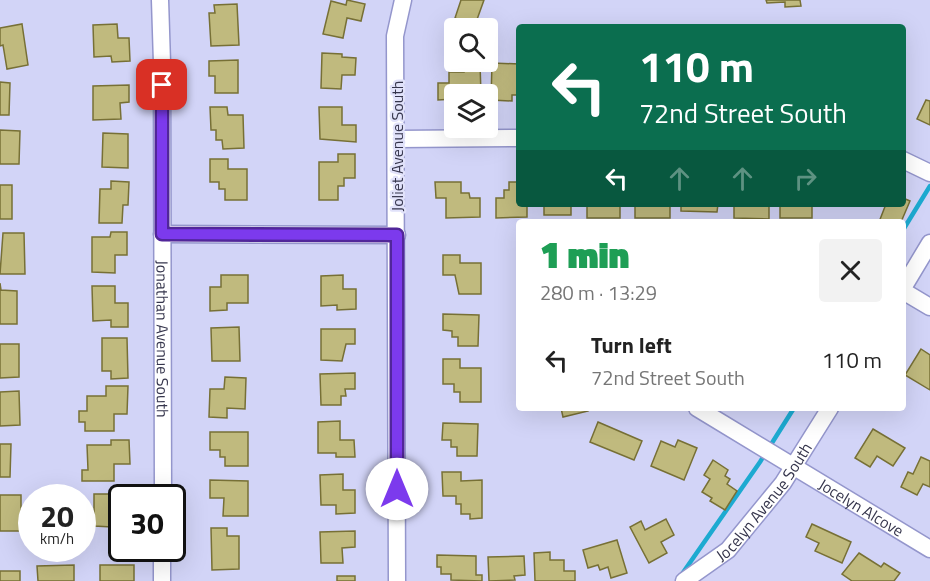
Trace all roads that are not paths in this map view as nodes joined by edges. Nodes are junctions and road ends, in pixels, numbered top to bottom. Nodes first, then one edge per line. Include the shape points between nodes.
1 (160, 0) edge
2 (403, 0) edge
3 (516, 138) edge
4 (398, 139) junction
5 (906, 161) edge
6 (930, 173) edge
7 (162, 234) junction
8 (397, 235) junction
9 (930, 243) edge
10 (906, 284) edge
11 (906, 291) edge
12 (930, 307) edge
13 (702, 411) edge
14 (828, 411) edge
15 (794, 466) junction
16 (163, 484) edge
17 (930, 549) edge
18 (162, 562) edge
19 (162, 581) edge
20 (397, 581) edge
21 (684, 581) edge

1 - 7 street, Jonathan Avenue South
2 - 4 street, Joliet Avenue South via 395,36
3 - 4 street
4 - 8 street, Joliet Avenue South
5 - 6 street
7 - 8 street
7 - 16 street, Jonathan Avenue South
8 - 20 street, Joliet Avenue South
9 - 10 street
11 - 12 street
13 - 15 street, Jocelyn Alcove
14 - 15 street, Jocelyn Avenue South
15 - 17 street, Jocelyn Alcove
15 - 21 street, Jocelyn Avenue South via 728,550
18 - 19 street

